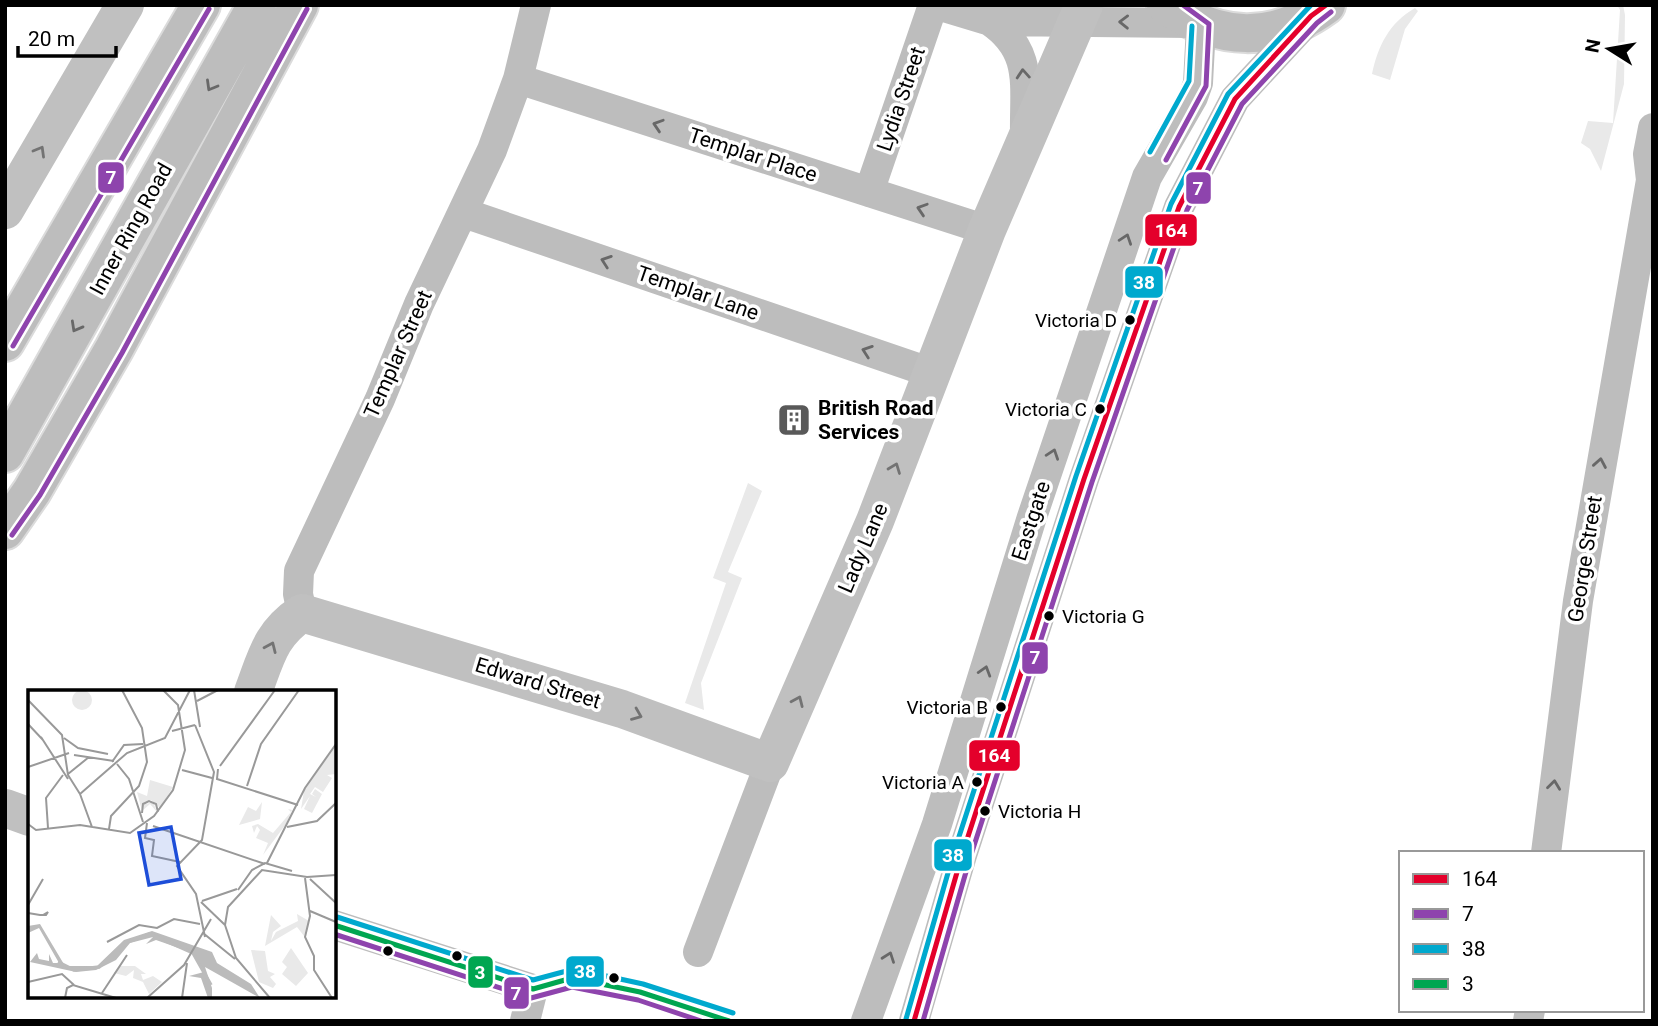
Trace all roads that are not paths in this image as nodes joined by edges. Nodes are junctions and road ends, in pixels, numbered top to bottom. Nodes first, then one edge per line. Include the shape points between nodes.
1 (125, 5) edge
2 (201, 5) edge
3 (257, 5) edge
4 (299, 5) edge
5 (536, 5) edge
6 (935, 5) edge
7 (1319, 11) edge
8 (1081, 13) edge
9 (1186, 18) edge
10 (990, 21) junction
11 (518, 79) junction
12 (1653, 128) edge
13 (1025, 142) junction
14 (869, 192) junction
15 (5, 210) edge
16 (464, 213) junction
17 (987, 230) junction
18 (5, 342) edge
19 (932, 373) junction
20 (5, 453) edge
21 (5, 530) edge
22 (302, 614) junction
23 (254, 690) edge
24 (770, 763) junction
25 (5, 808) edge
26 (28, 816) edge
27 (1546, 851) edge
28 (336, 926) edge
29 (698, 952) dead end
30 (525, 1021) edge
31 (866, 1021) edge
32 (914, 1021) edge

15 -> 1 street
2 - 18 highway
3 -> 20 highway, Inner Ring Road
4 - 21 highway via 107,361
5 - 11 street, Templar Street
6 - 10 street
6 - 14 street, Lydia Street
7 - 9 highway, Eastgate via 1276,31 1238,34
7 - 32 street, Eastgate via 1235,99 1179,206 1084,479 962,856
9 -> 8 street
8 - 10 street
8 - 13 street, Lady Lane
31 -> 9 street, Eastgate via 937,824 1032,517 1147,177 1198,83
13 -> 10 street, Lady Lane via 1020,52 1009,34
14 -> 11 street, Templar Place
11 - 16 street, Templar Street
27 -> 12 street, George Street via 1578,601 1651,180 1648,154
13 - 17 street, Lady Lane
17 -> 14 street, Templar Place
19 -> 16 street, Templar Lane
16 - 22 street, Templar Street via 299,571
17 - 19 street, Lady Lane
24 -> 19 street, Lady Lane via 875,521
23 -> 22 street via 272,641 284,625
22 -> 24 street, Edward Street via 622,709
24 - 29 street, Lady Lane
25 - 26 street
28 - 30 street via 533,989

